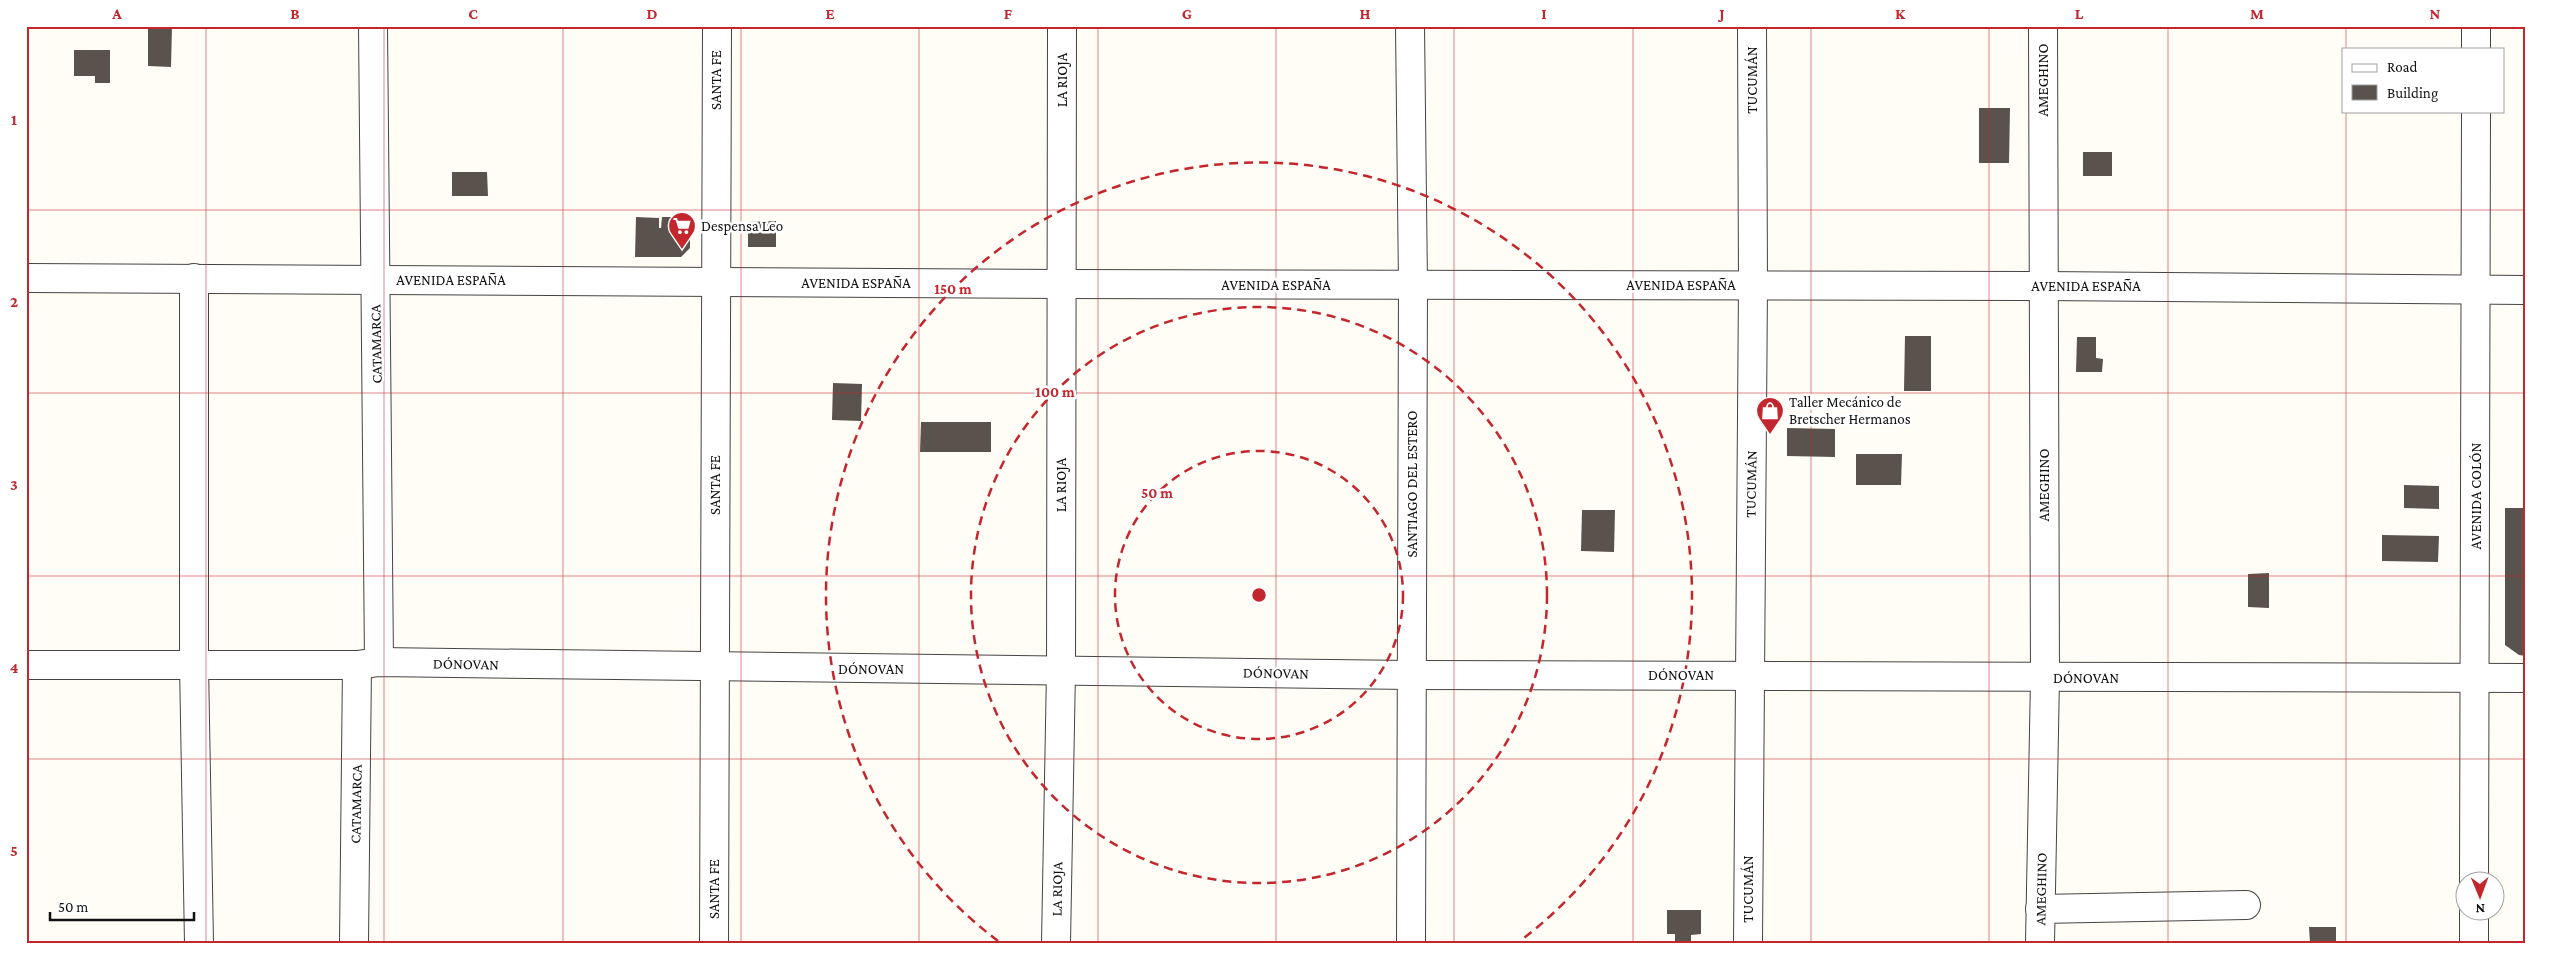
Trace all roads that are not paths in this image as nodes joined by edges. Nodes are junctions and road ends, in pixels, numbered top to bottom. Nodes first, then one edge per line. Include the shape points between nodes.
1 (373, 26) edge
2 (717, 26) edge
3 (1062, 26) edge
4 (1410, 26) edge
5 (1752, 26) edge
6 (2043, 26) edge
7 (2476, 26) edge
8 (2476, 48) edge
9 (2476, 112) edge
10 (26, 278) edge
11 (194, 278) junction
12 (375, 280) junction
13 (716, 282) junction
14 (1062, 284) junction
15 (1753, 284) junction
16 (1413, 285) junction
17 (2043, 286) junction
18 (2477, 289) junction
19 (2526, 290) edge
20 (194, 664) junction
21 (368, 664) junction
22 (26, 665) edge
23 (715, 668) junction
24 (1061, 670) junction
25 (1411, 675) junction
26 (1748, 675) junction
27 (2045, 678) junction
28 (2475, 678) junction
29 (2526, 678) edge
30 (2474, 872) edge
31 (2246, 905) dead end
32 (2040, 909) junction
33 (2474, 922) edge
34 (199, 943) edge
35 (354, 943) edge
36 (714, 943) edge
37 (1056, 943) edge
38 (1411, 943) edge
39 (1748, 943) edge
40 (2040, 943) edge
41 (2474, 943) edge

1 - 12 street, CATAMARCA
2 - 13 street, SANTA FE
3 - 14 street, LA RIOJA
4 - 16 street, SANTIAGO DEL ESTERO
5 - 15 street, TUCUMÁN
6 - 17 street, AMEGHINO
7 - 8 street
9 - 18 street, AVENIDA COLÓN
10 - 11 street, AVENIDA ESPAÑA
11 - 12 street, AVENIDA ESPAÑA
11 - 20 street
12 - 13 street, AVENIDA ESPAÑA
12 - 21 street, CATAMARCA
13 - 14 street, AVENIDA ESPAÑA
13 - 23 street, SANTA FE
14 - 16 street, AVENIDA ESPAÑA
14 - 24 street, LA RIOJA
15 - 16 street, AVENIDA ESPAÑA
15 - 17 street, AVENIDA ESPAÑA
15 - 26 street, TUCUMÁN
16 - 25 street, SANTIAGO DEL ESTERO
17 - 18 street, AVENIDA ESPAÑA
17 - 27 street, AMEGHINO
18 - 19 street, AVENIDA ESPAÑA
18 - 28 street, AVENIDA COLÓN
20 - 21 street, DÓNOVAN
20 - 22 street, DÓNOVAN
20 - 34 street
21 - 23 street, DÓNOVAN
21 - 35 street, CATAMARCA
23 - 24 street, DÓNOVAN
23 - 36 street, SANTA FE
24 - 25 street, DÓNOVAN
24 - 37 street, LA RIOJA
25 - 26 street, DÓNOVAN
25 - 38 street, SANTIAGO DEL ESTERO
26 - 27 street, DÓNOVAN
26 - 39 street, TUCUMÁN
27 - 28 street, DÓNOVAN
27 - 32 street, AMEGHINO
28 - 29 street, DÓNOVAN
28 - 30 street, AVENIDA COLÓN
31 - 32 street
32 - 40 street, AMEGHINO
33 - 41 street

